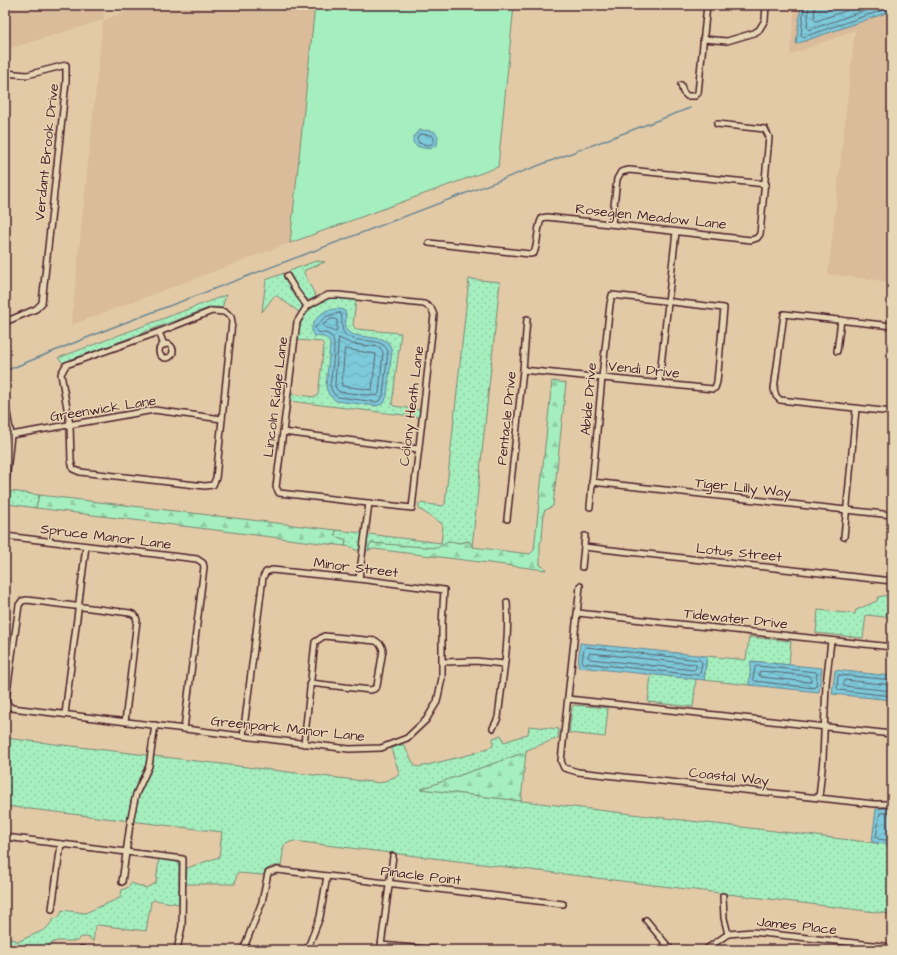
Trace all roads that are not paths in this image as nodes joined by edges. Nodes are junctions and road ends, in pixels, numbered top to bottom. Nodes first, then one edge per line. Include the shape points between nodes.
1 (707, 5) edge
2 (766, 5) edge
3 (5, 11) edge
4 (5, 38) edge
5 (703, 39) junction
6 (5, 74) edge
7 (681, 85) dead end
8 (717, 124) dead end
9 (766, 184) junction
10 (612, 224) junction
11 (676, 232) junction
12 (429, 243) dead end
13 (287, 276) dead end
14 (668, 301) junction
15 (307, 306) junction
16 (527, 319) dead end
17 (841, 320) junction
18 (5, 322) edge
19 (892, 326) edge
20 (159, 332) junction
21 (164, 345) dead end
22 (837, 351) dead end
23 (523, 370) junction
24 (602, 377) junction
25 (659, 383) junction
26 (5, 402) edge
27 (856, 409) junction
28 (892, 412) edge
29 (222, 418) junction
30 (70, 425) junction
31 (282, 432) junction
32 (11, 435) junction
33 (418, 449) junction
34 (7, 459) edge
35 (592, 482) junction
36 (5, 490) edge
37 (369, 503) junction
38 (590, 507) dead end
39 (846, 510) junction
40 (892, 515) edge
41 (506, 518) dead end
42 (5, 536) edge
43 (585, 536) dead end
44 (844, 537) dead end
45 (86, 546) junction
46 (584, 547) junction
47 (582, 567) dead end
48 (359, 579) junction
49 (892, 581) edge
50 (580, 586) dead end
51 (444, 590) joint
52 (507, 602) dead end
53 (78, 606) junction
54 (578, 613) junction
55 (831, 641) junction
56 (892, 647) edge
57 (443, 662) junction
58 (504, 664) junction
59 (310, 683) junction
60 (568, 699) junction
61 (65, 714) junction
62 (125, 722) junction
63 (155, 725) junction
64 (824, 726) junction
65 (493, 728) dead end
66 (184, 729) junction
67 (892, 734) edge
68 (243, 736) junction
69 (304, 744) junction
70 (819, 798) junction
71 (892, 804) edge
72 (5, 837) edge
73 (61, 844) junction
74 (126, 851) junction
75 (393, 856) dead end
76 (327, 876) junction
77 (122, 882) dead end
78 (389, 883) junction
79 (723, 896) dead end
80 (563, 904) dead end
81 (52, 909) dead end
82 (646, 920) dead end
83 (728, 934) junction
84 (892, 946) edge
85 (380, 947) edge
86 (177, 950) edge
87 (243, 950) edge
88 (307, 950) edge
89 (436, 950) edge
90 (671, 950) edge
91 (705, 950) edge

1 - 5 street
2 - 5 street via 765,20 754,33 727,41
3 - 4 street
5 - 7 street via 698,93 695,96 686,96
6 - 18 street, Verdant Brook Drive via 27,75 66,65 42,303 36,309
8 - 9 street via 765,129 769,137
9 - 10 street via 629,170 621,172 617,179
9 - 11 street, Roseglen Meadow Lane via 760,234 757,238 751,240
10 - 11 street, Roseglen Meadow Lane
10 - 12 street, Roseglen Meadow Lane via 542,218 539,222 536,248 534,253 530,254
11 - 14 street
13 - 15 street
14 - 24 street, Abide Drive via 612,295
14 - 25 street
14 - 25 street, Vendi Drive via 724,308 717,382 713,389
15 - 31 street, Lincoln Ridge Lane via 297,322
15 - 33 street, Colony Heath Lane via 328,295 338,295 424,304 432,308 434,315
16 - 23 street, Pentacle Drive
17 - 19 street
17 - 22 street
17 - 27 street via 784,314 774,389 780,400
20 - 21 street
20 - 29 street via 212,311 224,312 231,316
20 - 30 street via 66,365 61,374
23 - 24 street, Vendi Drive
23 - 41 street, Pentacle Drive
24 - 25 street, Vendi Drive
24 - 35 street, Abide Drive
26 - 32 street
27 - 28 street
27 - 39 street
29 - 30 street, Greenwick Lane via 154,410
29 - 30 street via 216,478 213,485 205,486 80,472 73,469
30 - 32 street, Greenwick Lane
31 - 33 street
31 - 37 street, Lincoln Ridge Lane via 276,487 279,493
32 - 34 street
33 - 37 street, Colony Heath Lane via 412,508
34 - 36 street
35 - 38 street, Abide Drive
35 - 39 street, Tiger Lilly Way
37 - 48 street
39 - 40 street, Tiger Lilly Way
39 - 44 street
42 - 45 street, Spruce Manor Lane
43 - 46 street
45 - 53 street
45 - 66 street, Spruce Manor Lane via 197,559 203,563
46 - 47 street
46 - 49 street, Lotus Street
48 - 51 street, Minor Street
48 - 68 street, Minor Street via 272,570 266,572 263,577
50 - 54 street
51 - 57 street, Greenpark Manor Lane
52 - 58 street
53 - 61 street
53 - 61 street, Greenpark Manor Lane via 27,600 18,605 6,699 12,708
53 - 62 street via 135,615 137,620
54 - 55 street, Tidewater Drive
54 - 60 street
55 - 56 street, Tidewater Drive
55 - 64 street
57 - 58 street via 476,661
57 - 69 street, Greenpark Manor Lane via 437,702 426,720 407,738 381,748 349,749
58 - 65 street via 498,718
59 - 59 street via 315,642 324,636 376,641 381,645 383,650 377,686 374,689
59 - 69 street
60 - 64 street
60 - 70 street, Coastal Way via 561,760 564,768 578,772
61 - 62 street, Greenpark Manor Lane
62 - 63 street, Greenpark Manor Lane
63 - 66 street, Greenpark Manor Lane
63 - 74 street via 149,766 136,794
64 - 67 street
64 - 70 street
66 - 68 street, Greenpark Manor Lane
68 - 69 street, Greenpark Manor Lane
70 - 71 street, Coastal Way
72 - 73 street
73 - 74 street
73 - 81 street
74 - 77 street
74 - 86 street via 183,859 182,926
75 - 78 street
76 - 78 street, Pinacle Point
76 - 87 street, Pinacle Point via 277,870 268,873 262,902
76 - 88 street via 320,917
78 - 80 street, Pinacle Point
78 - 85 street
79 - 83 street
82 - 90 street
83 - 84 street, James Place via 752,932
83 - 91 street
85 - 89 street

